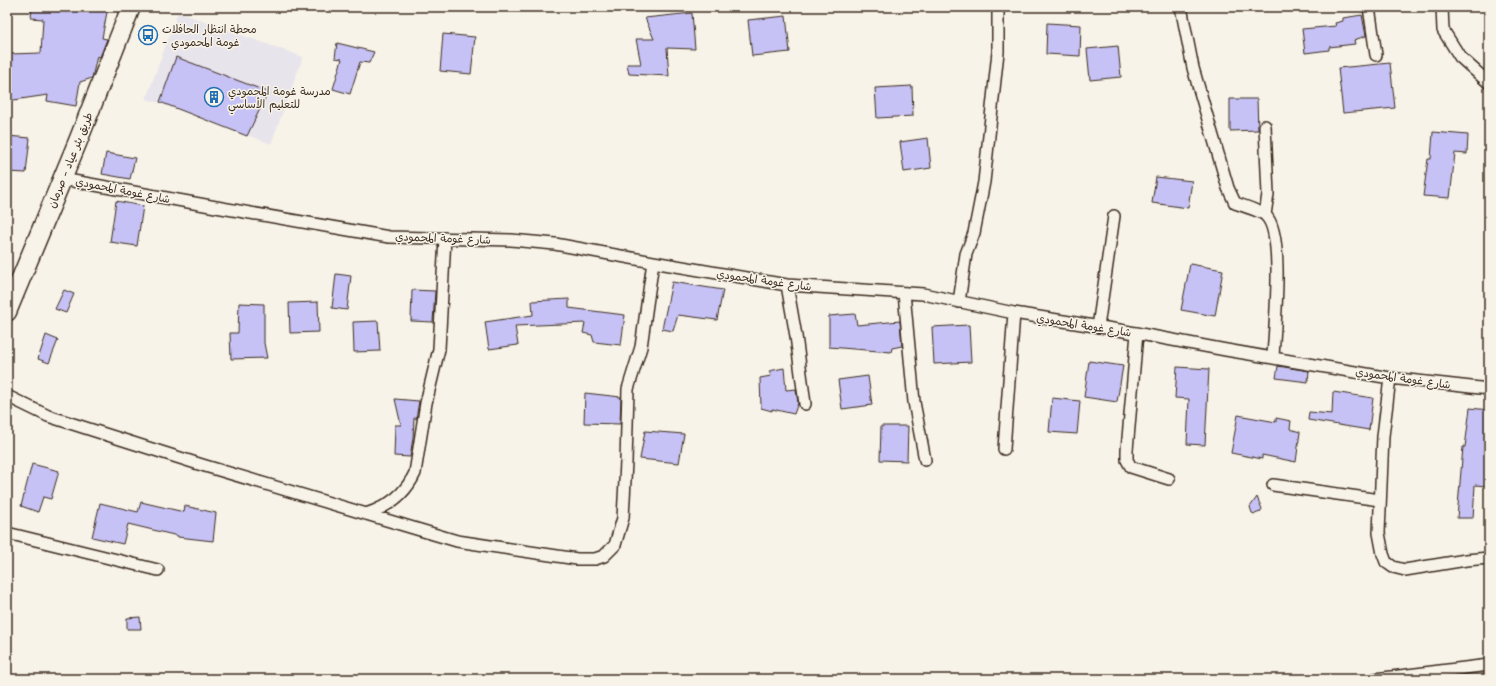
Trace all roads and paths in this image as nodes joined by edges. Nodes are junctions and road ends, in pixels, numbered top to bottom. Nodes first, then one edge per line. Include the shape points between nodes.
1 (131, 7) edge
2 (998, 7) edge
3 (1181, 7) edge
4 (1369, 7) edge
5 (1442, 7) edge
6 (1376, 55) dead end
7 (1489, 83) edge
8 (1265, 126) dead end
9 (62, 179) junction
10 (1265, 215) junction
11 (1114, 216) dead end
12 (445, 238) junction
13 (653, 262) junction
14 (787, 285) junction
15 (904, 293) junction
16 (959, 302) junction
17 (7, 312) edge
18 (1014, 313) junction
19 (1098, 327) junction
20 (1137, 333) junction
21 (1273, 358) junction
22 (1390, 378) junction
23 (1489, 389) edge
24 (7, 396) edge
25 (804, 404) dead end
26 (1004, 449) dead end
27 (925, 460) dead end
28 (1169, 479) dead end
29 (1273, 485) dead end
30 (1380, 500) junction
31 (366, 514) junction
32 (7, 533) edge
33 (1489, 558) edge
34 (158, 570) dead end
35 (1489, 665) edge
36 (1375, 679) edge

1 - 9 highway, طريق بئر عياد - صرمان
2 - 16 street via 998,52 984,182 974,233 966,254
3 - 10 street via 1193,68 1228,188 1235,203
4 - 6 street
5 - 7 street via 1443,30 1460,58
8 - 10 street via 1268,194
9 - 12 street, شارع غومة المحمودي via 389,236
9 - 17 highway, طريق بئر عياد - صرمان
10 - 21 street via 1273,226 1278,271
11 - 19 street
12 - 13 street, شارع غومة المحمودي via 555,244
12 - 31 street via 439,349 426,403 415,473 410,484 394,500
13 - 14 street, شارع غومة المحمودي
13 - 31 street via 641,347 628,389 623,518 615,545 604,556 577,559 457,541
14 - 15 street, شارع غومة المحمودي
14 - 25 street
15 - 16 street, شارع غومة المحمودي via 923,294
15 - 27 street via 914,402
16 - 18 street, شارع غومة المحمودي
18 - 19 street, شارع غومة المحمودي
18 - 26 street
19 - 20 street, شارع غومة المحمودي
20 - 21 street, شارع غومة المحمودي
20 - 28 street via 1127,460 1131,467
21 - 22 street, شارع غومة المحمودي
22 - 23 street, شارع غومة المحمودي
22 - 30 street via 1383,436
24 - 31 street via 48,416 202,466
29 - 30 street
30 - 33 street via 1379,533 1383,554 1386,562 1394,567 1405,570
32 - 34 street
35 - 36 street

